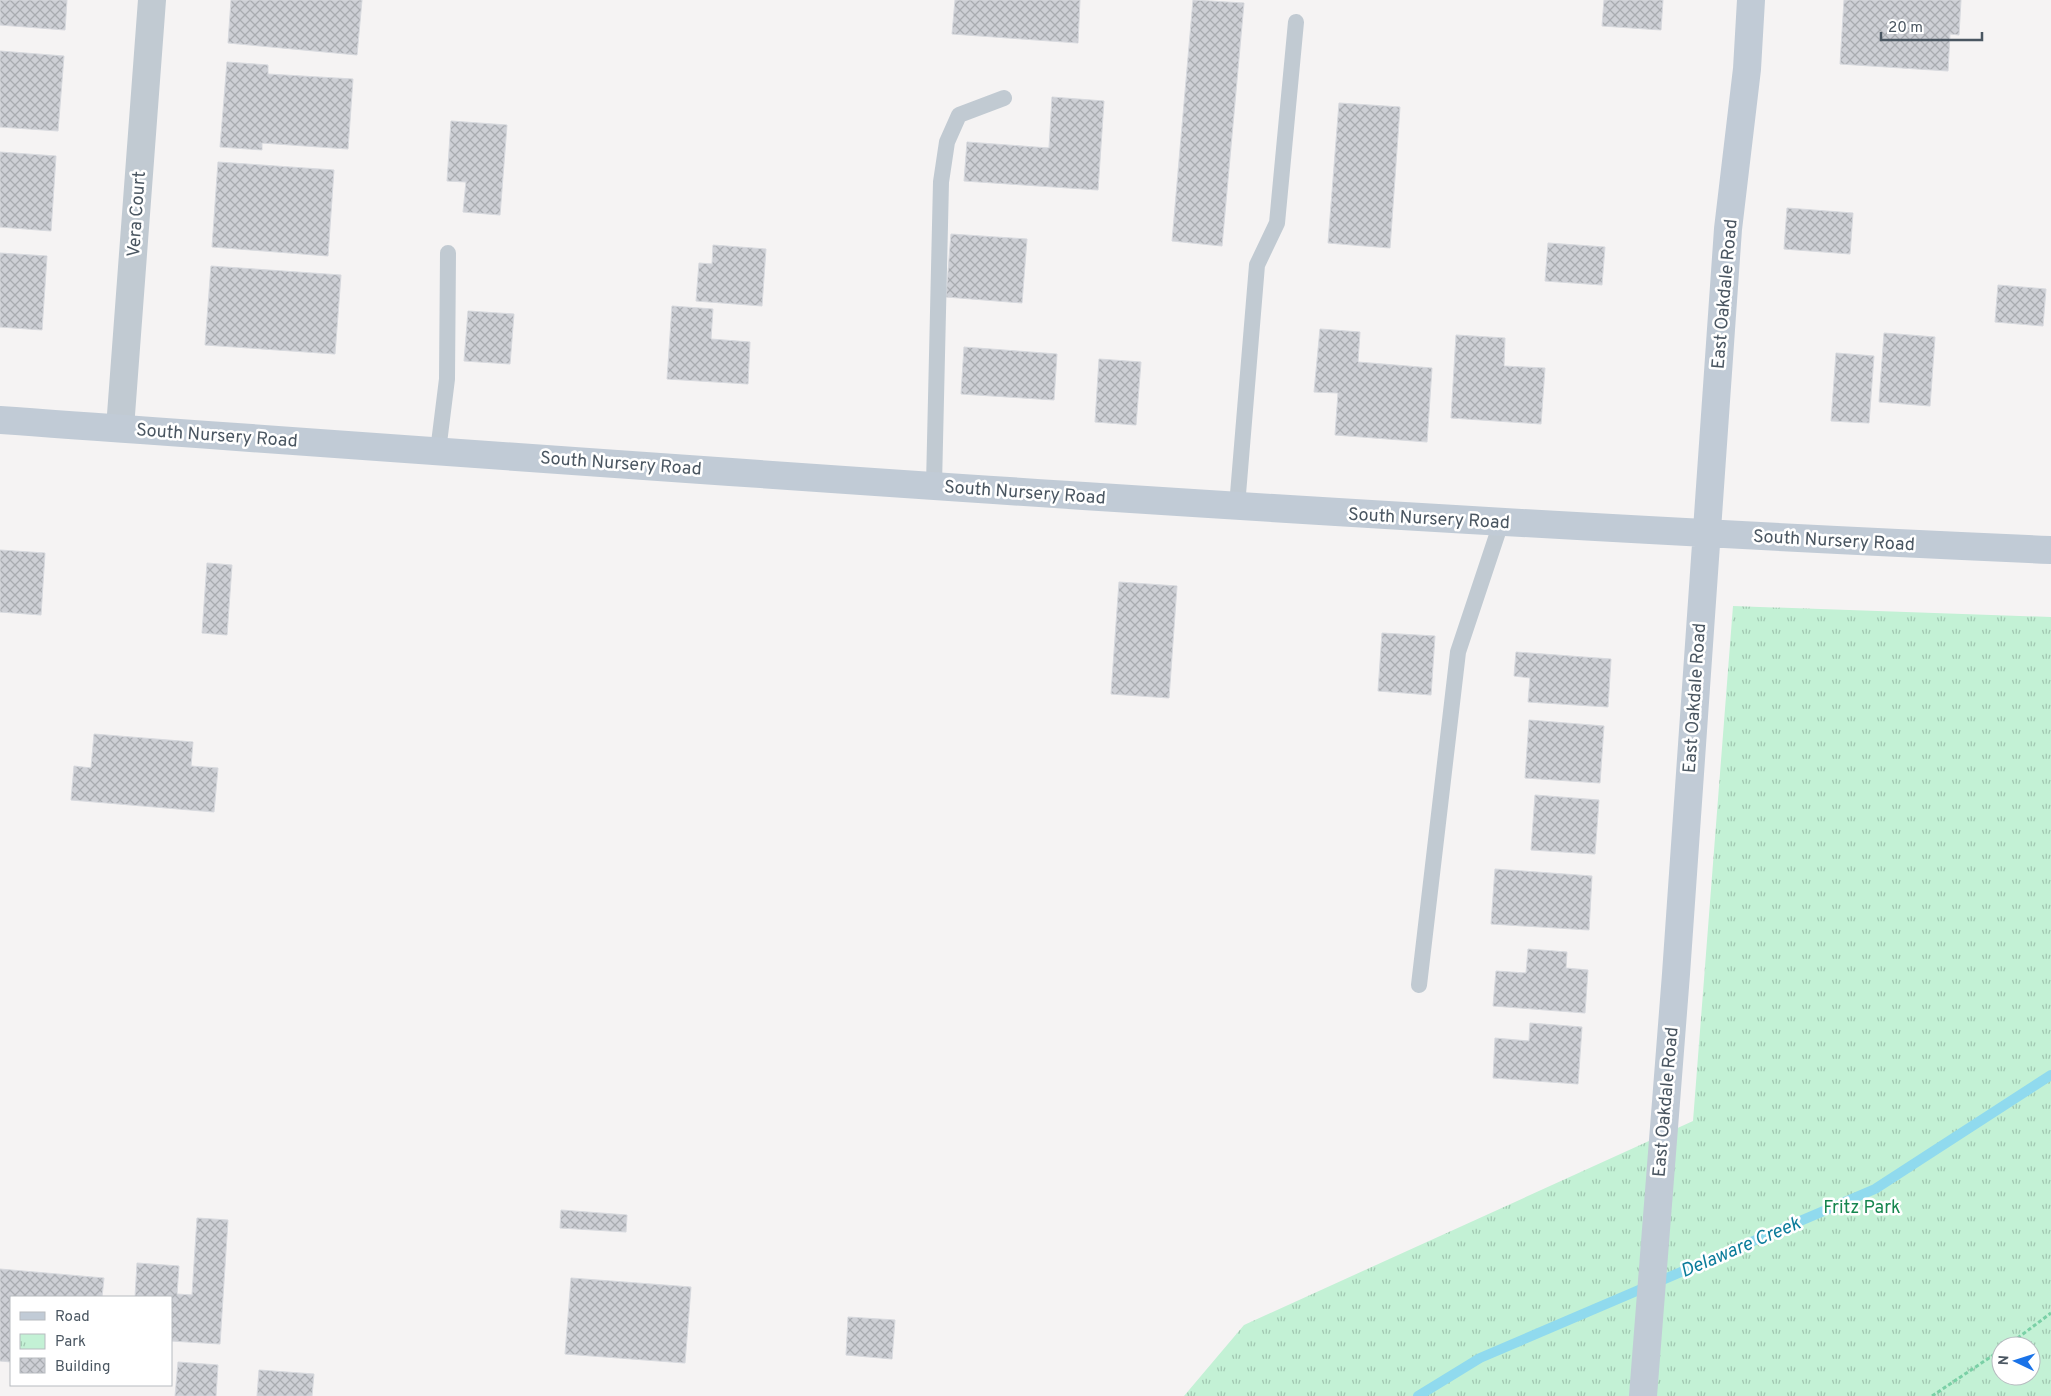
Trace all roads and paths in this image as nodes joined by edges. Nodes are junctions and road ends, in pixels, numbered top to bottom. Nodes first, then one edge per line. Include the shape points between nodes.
1 (152, 0) edge
2 (1751, 0) edge
3 (1296, 22) dead end
4 (1004, 98) dead end
5 (448, 254) dead end
6 (0, 420) edge
7 (120, 428) junction
8 (438, 450) junction
9 (934, 485) junction
10 (1237, 506) junction
11 (1501, 522) junction
12 (1705, 534) junction
13 (2051, 550) edge
14 (1419, 985) dead end
15 (2051, 1313) edge
16 (2020, 1336) edge
17 (1991, 1357) edge
18 (1643, 1396) edge
19 (1932, 1396) edge

1 - 7 street, Vera Court
2 - 12 street, East Oakdale Road via 1747,70 1728,229
3 - 10 lane via 1277,222 1257,265
4 - 9 lane via 959,115 947,142 941,182
5 - 8 lane via 447,379
6 - 7 street, South Nursery Road
7 - 8 street, South Nursery Road
8 - 9 street, South Nursery Road
9 - 10 street, South Nursery Road
10 - 11 street, South Nursery Road
11 - 12 street, South Nursery Road
11 - 14 lane via 1458,652
12 - 13 street, South Nursery Road
12 - 18 street, East Oakdale Road via 1676,974
15 - 16 path
17 - 19 path

